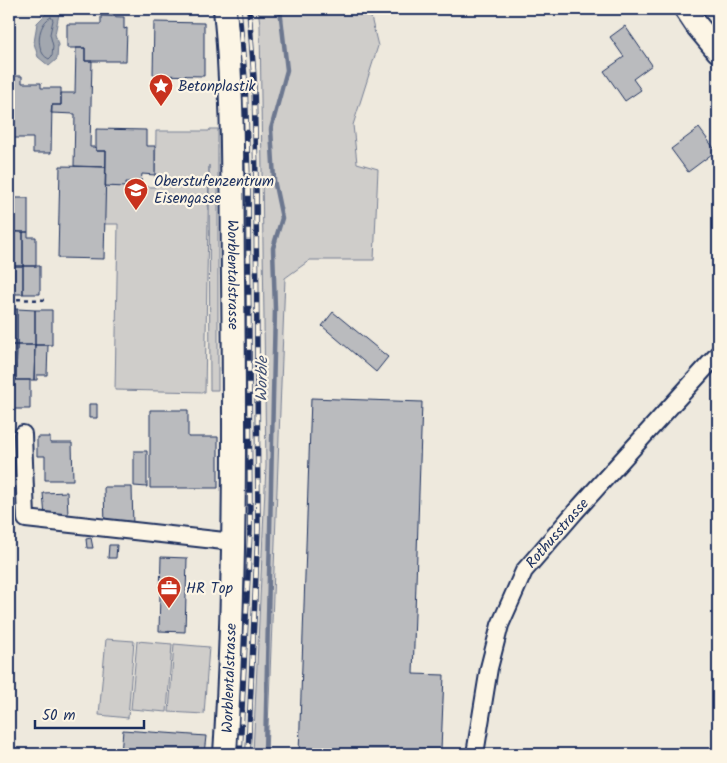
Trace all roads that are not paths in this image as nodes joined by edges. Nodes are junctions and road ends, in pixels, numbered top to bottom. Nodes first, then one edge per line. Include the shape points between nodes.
1 (225, 9) edge
2 (686, 9) edge
3 (718, 51) edge
4 (718, 354) edge
5 (22, 434) dead end
6 (233, 542) junction
7 (225, 754) edge
8 (475, 754) edge

1 - 6 main road, Worblentalstrasse via 230,90 235,400
2 - 3 main road
4 - 8 street, Rothusstrasse via 524,571 500,625 489,668
5 - 6 street via 26,519
6 - 7 main road, Worblentalstrasse

